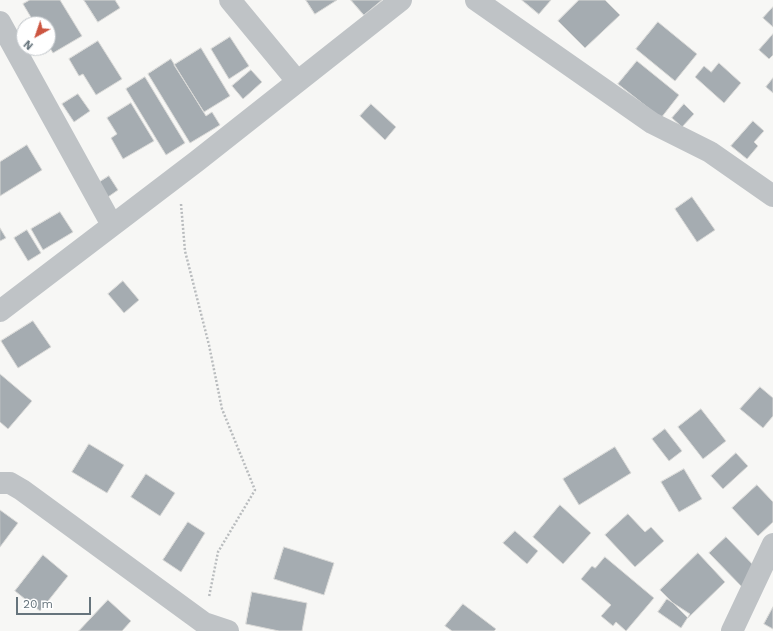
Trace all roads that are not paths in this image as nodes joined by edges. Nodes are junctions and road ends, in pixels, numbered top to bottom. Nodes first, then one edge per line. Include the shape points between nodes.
1 (230, 0) edge
2 (401, 0) edge
3 (476, 0) edge
4 (0, 22) edge
5 (297, 82) junction
6 (773, 196) edge
7 (112, 226) junction
8 (0, 310) edge
9 (0, 483) edge
10 (773, 544) edge
11 (203, 627) edge
12 (228, 631) edge
13 (732, 631) edge

1 - 5 street
2 - 5 street
3 - 6 street via 652,122 710,152
4 - 7 street
5 - 7 street
7 - 8 street
9 - 11 street via 10,483 22,490
10 - 13 street
11 - 12 street

